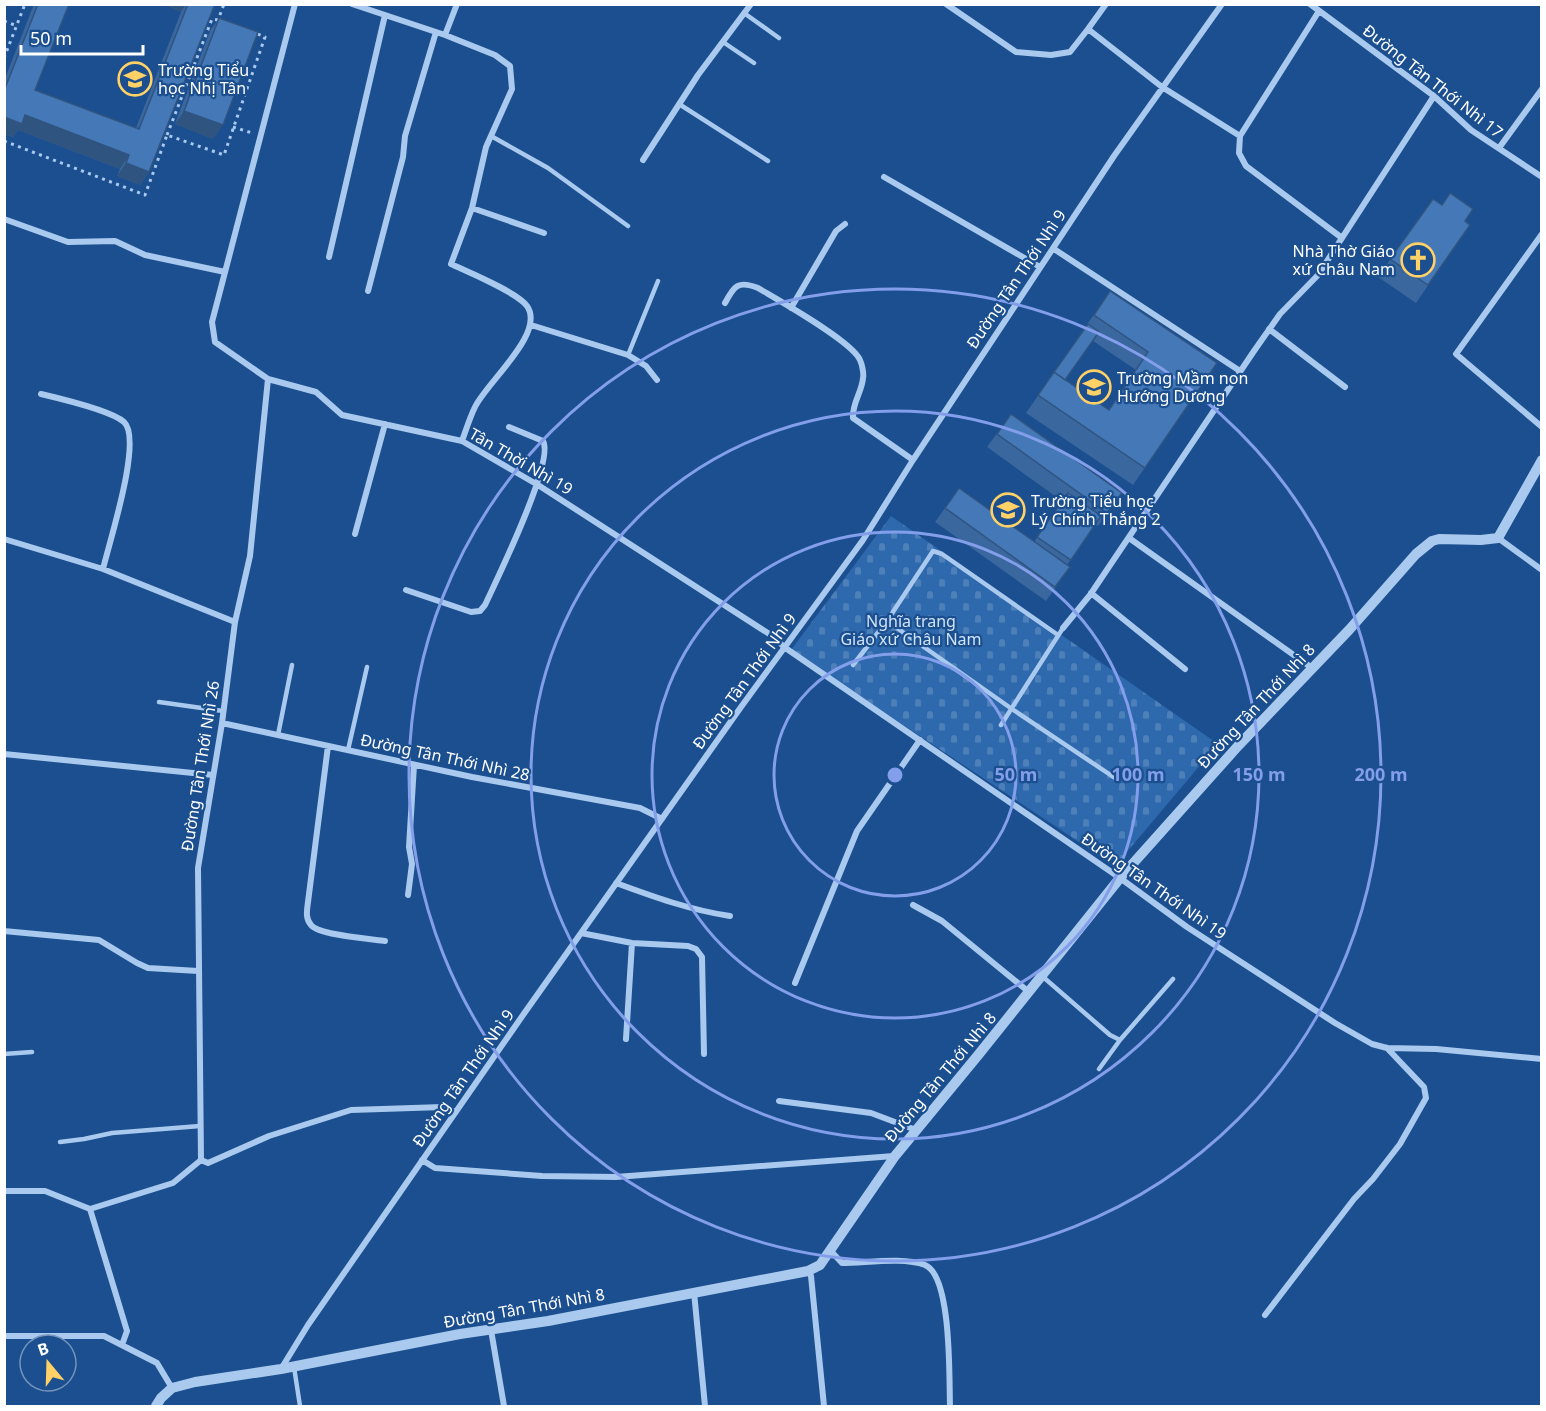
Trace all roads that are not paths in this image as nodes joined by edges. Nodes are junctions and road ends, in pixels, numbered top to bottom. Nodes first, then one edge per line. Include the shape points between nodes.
1 (295, 4) edge
2 (352, 4) edge
3 (457, 4) edge
4 (751, 4) edge
5 (946, 4) edge
6 (1106, 4) edge
7 (1221, 4) edge
8 (1310, 4) edge
9 (1319, 11) junction
10 (744, 13) junction
11 (384, 15) junction
12 (1088, 29) junction
13 (436, 32) junction
14 (445, 35) junction
15 (779, 38) dead end
16 (723, 42) junction
17 (754, 63) dead end
18 (1162, 87) junction
19 (1542, 89) edge
20 (1434, 96) junction
21 (679, 104) junction
22 (491, 136) junction
23 (1239, 136) junction
24 (1499, 148) junction
25 (643, 160) dead end
26 (768, 160) dead end
27 (884, 177) dead end
28 (1542, 177) edge
29 (472, 208) junction
30 (4, 219) edge
31 (844, 224) dead end
32 (628, 226) dead end
33 (544, 233) dead end
34 (1542, 234) edge
35 (1342, 238) junction
36 (1054, 249) junction
37 (329, 257) dead end
38 (1040, 267) junction
39 (225, 272) junction
40 (658, 281) dead end
41 (368, 291) dead end
42 (725, 303) dead end
43 (791, 308) junction
44 (531, 325) junction
45 (1269, 329) junction
46 (628, 355) junction
47 (1240, 371) junction
48 (268, 379) junction
49 (657, 380) dead end
50 (1345, 387) dead end
51 (41, 394) dead end
52 (384, 424) junction
53 (510, 427) dead end
54 (1542, 427) edge
55 (462, 441) junction
56 (913, 460) junction
57 (1542, 460) edge
58 (538, 485) junction
59 (356, 534) dead end
60 (1129, 538) junction
61 (1498, 538) junction
62 (4, 539) edge
63 (103, 569) junction
64 (1542, 570) edge
65 (406, 590) dead end
66 (1091, 593) junction
67 (886, 621) junction
68 (235, 622) junction
69 (1063, 628) joint
70 (1058, 635) junction
71 (784, 647) junction
72 (292, 665) dead end
73 (853, 665) dead end
74 (367, 667) dead end
75 (1312, 668) junction
76 (1185, 669) dead end
77 (159, 702) dead end
78 (1012, 709) junction
79 (223, 711) junction
80 (222, 723) junction
81 (1001, 725) dead end
82 (278, 735) junction
83 (920, 740) junction
84 (328, 746) junction
85 (348, 750) junction
86 (4, 754) edge
87 (414, 765) junction
88 (213, 775) junction
89 (1115, 778) dead end
90 (662, 819) junction
91 (1120, 878) junction
92 (616, 883) junction
93 (408, 895) dead end
94 (913, 905) dead end
95 (730, 916) dead end
96 (4, 931) edge
97 (581, 933) junction
98 (385, 941) dead end
99 (632, 943) junction
100 (198, 971) junction
101 (1042, 976) junction
102 (1173, 979) dead end
103 (795, 982) dead end
104 (1029, 992) junction
105 (626, 1039) dead end
106 (1120, 1040) junction
107 (1387, 1048) junction
108 (32, 1052) dead end
109 (4, 1054) edge
110 (704, 1054) dead end
111 (1542, 1059) edge
112 (1099, 1069) dead end
113 (778, 1101) dead end
114 (456, 1112) junction
115 (200, 1126) junction
116 (917, 1130) junction
117 (60, 1142) dead end
118 (895, 1156) junction
119 (201, 1160) junction
120 (422, 1160) junction
121 (4, 1191) edge
122 (90, 1209) junction
123 (830, 1250) junction
124 (808, 1271) junction
125 (694, 1292) junction
126 (1265, 1315) dead end
127 (490, 1330) junction
128 (4, 1336) edge
129 (122, 1345) junction
130 (294, 1366) junction
131 (281, 1369) junction
132 (172, 1388) junction
133 (156, 1407) edge
134 (300, 1407) edge
135 (504, 1407) edge
136 (705, 1407) edge
137 (824, 1407) edge
138 (950, 1407) edge

1 - 39 street, Tân Thời Nhì 19
2 - 11 street
3 - 14 street
4 - 10 street
5 - 12 street via 1016,52 1051,56 1070,51
6 - 12 street
7 - 18 street, Đường Tân Thới Nhì 9
8 - 9 street, Đường Tân Thới Nhì 17
9 - 20 street, Đường Tân Thới Nhì 17
9 - 23 street
10 - 15 lane
10 - 16 street
11 - 13 street
11 - 37 street
12 - 18 street
13 - 14 street
13 - 41 street via 405,136
14 - 22 street via 495,55 510,66 512,88
16 - 17 lane
16 - 21 street
18 - 23 street
18 - 36 street, Đường Tân Thới Nhì 9
19 - 24 street
20 - 24 street, Đường Tân Thới Nhì 17 via 1471,130
20 - 35 street
21 - 25 street
21 - 26 lane
22 - 29 street
22 - 32 lane via 548,168
23 - 35 street via 1239,153 1246,166
24 - 28 street, Đường Tân Thới Nhì 17
27 - 38 street
29 - 33 street
29 - 44 street via 451,264 519,298 528,307
30 - 39 street via 68,242 115,242 145,255
31 - 43 street via 836,231
34 - 54 street via 1456,354
35 - 45 street via 1318,275
36 - 38 street, Đường Tân Thới Nhì 9
36 - 47 street
38 - 56 street, Đường Tân Thới Nhì 9
39 - 48 street, Tân Thời Nhì 19 via 212,322 215,342
40 - 46 lane
42 - 43 street via 732,290 747,283
43 - 56 street via 823,327 860,359 863,377 852,408 853,418
44 - 46 street
44 - 55 street via 476,405
45 - 47 street
45 - 50 street
46 - 49 street via 646,366
47 - 60 street
48 - 52 street, Tân Thời Nhì 19 via 316,392 342,415
48 - 68 street, Đường Tân Thới Nhì 26 via 250,556
51 - 63 street via 110,415 123,421 129,430 129,466
52 - 55 street, Tân Thời Nhì 19
52 - 59 street
53 - 58 street via 545,444
55 - 58 street, Tân Thời Nhì 19
56 - 71 street, Đường Tân Thới Nhì 9 via 863,540
57 - 61 street
58 - 65 street via 480,611 471,612
58 - 71 street, Tân Thời Nhì 19
60 - 66 street
60 - 75 street
61 - 64 street
61 - 75 street, Đường Tân Thới Nhì 8 via 1432,541
62 - 63 street
63 - 68 street
66 - 69 street
66 - 76 street
67 - 70 lane via 929,555 937,551
67 - 73 lane
67 - 78 lane
68 - 79 street, Đường Tân Thới Nhì 26
69 - 70 lane
70 - 78 lane
71 - 83 street, Đường Tân Thới Nhì 19
71 - 90 street, Đường Tân Thới Nhì 9
72 - 82 lane
74 - 85 lane
75 - 91 street, Đường Tân Thới Nhì 8
77 - 79 lane
78 - 81 lane
78 - 89 lane
79 - 80 street, Đường Tân Thới Nhì 26
80 - 82 street, Đường Tân Thới Nhì 28
80 - 88 street, Đường Tân Thới Nhì 26
82 - 84 street, Đường Tân Thới Nhì 28
83 - 91 street, Đường Tân Thới Nhì 19
83 - 103 street via 857,831
84 - 85 street, Đường Tân Thới Nhì 28
84 - 98 street via 307,916 317,930
85 - 87 street, Đường Tân Thới Nhì 28
86 - 88 street
87 - 90 street, Đường Tân Thới Nhì 28 via 640,808
87 - 93 street
88 - 100 street, Đường Tân Thới Nhì 26 via 198,868
90 - 92 street, Đường Tân Thới Nhì 9
91 - 101 street, Đường Tân Thới Nhì 8
91 - 107 street, Đường Tân Thới Nhì 19 via 1187,927 1335,1023
92 - 95 street via 674,905
92 - 97 street, Đường Tân Thới Nhì 9
94 - 104 street via 942,921
96 - 100 street via 99,940 148,968
97 - 99 street
97 - 114 street, Đường Tân Thới Nhì 9
99 - 105 street
99 - 110 street via 688,946 702,957
100 - 115 street, Đường Tân Thới Nhì 26
101 - 104 street, Đường Tân Thới Nhì 8
101 - 106 lane
102 - 106 lane
104 - 116 street, Đường Tân Thới Nhì 8
106 - 112 lane
107 - 111 street, Đường Tân Thới Nhì 19
107 - 126 street via 1424,1087 1426,1098 1400,1144
108 - 109 lane
113 - 116 street via 871,1113
114 - 119 street via 444,1107 351,1110 269,1136 208,1163
114 - 120 street, Đường Tân Thới Nhì 9
115 - 117 lane via 112,1133
115 - 119 street, Đường Tân Thới Nhì 26
116 - 118 street, Đường Tân Thới Nhì 8
118 - 120 street via 616,1177 435,1168
118 - 123 street, Đường Tân Thới Nhì 8
119 - 122 street via 173,1183
120 - 131 street, Đường Tân Thới Nhì 9
121 - 122 street via 45,1191
122 - 129 street via 128,1331
123 - 124 street, Đường Tân Thới Nhì 8 via 820,1265
123 - 138 street via 842,1263 912,1262 934,1271 946,1318
124 - 125 street, Đường Tân Thới Nhì 8
124 - 137 street
125 - 127 street, Đường Tân Thới Nhì 8
125 - 136 street
127 - 130 street, Đường Tân Thới Nhì 8
127 - 135 street
128 - 129 street via 104,1336
129 - 132 street via 157,1363
130 - 131 street, Đường Tân Thới Nhì 8
130 - 134 lane
131 - 132 street, Đường Tân Thới Nhì 8
132 - 133 street

